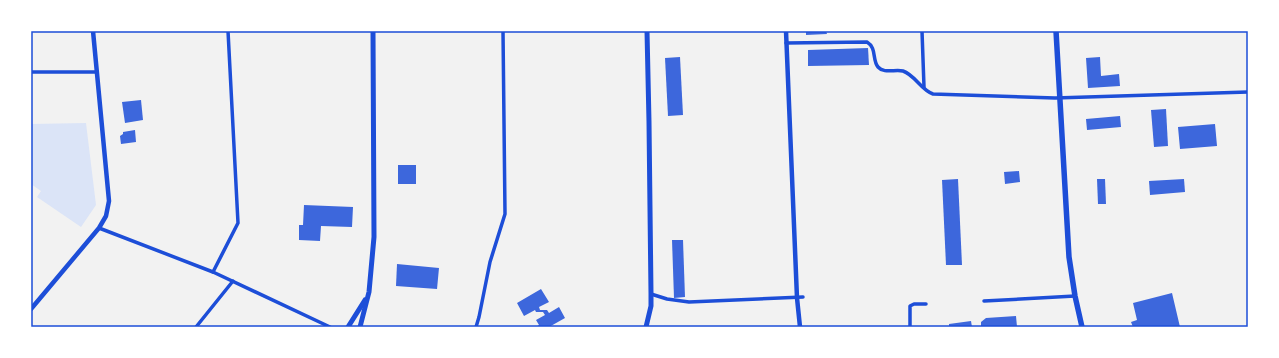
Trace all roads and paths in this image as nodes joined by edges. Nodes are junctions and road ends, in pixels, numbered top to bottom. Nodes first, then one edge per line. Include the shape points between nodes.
1 (93, 31) edge
2 (228, 31) edge
3 (373, 31) edge
4 (503, 31) edge
5 (647, 31) edge
6 (786, 31) edge
7 (922, 31) edge
8 (1056, 31) edge
9 (786, 43) junction
10 (31, 72) edge
11 (96, 72) junction
12 (924, 87) junction
13 (1248, 92) edge
14 (1059, 98) junction
15 (99, 228) junction
16 (213, 272) junction
17 (232, 281) junction
18 (369, 292) junction
19 (651, 294) junction
20 (1075, 296) junction
21 (803, 297) dead end
22 (797, 298) junction
23 (984, 301) dead end
24 (926, 304) dead end
25 (31, 310) edge
26 (196, 327) edge
27 (330, 327) edge
28 (348, 327) edge
29 (360, 327) edge
30 (476, 327) edge
31 (646, 327) edge
32 (800, 327) edge
33 (910, 327) edge
34 (1082, 327) edge

1 - 11 street
2 - 16 street via 238,223
3 - 18 main road via 374,237
4 - 30 street via 506,214 490,262
5 - 19 main road
6 - 9 street
7 - 12 street
8 - 14 main road
9 - 12 street via 867,42 873,49 879,68 885,71 900,70
9 - 22 street
10 - 11 street
11 - 15 street via 108,201 106,216
12 - 14 street via 933,94
13 - 14 street
14 - 20 main road via 1066,226
15 - 16 street
15 - 25 street
16 - 17 street
17 - 26 street
17 - 27 street
18 - 28 main road
18 - 29 main road
19 - 22 street via 689,302
19 - 31 main road
20 - 23 street
20 - 34 main road
21 - 22 street
22 - 32 street
24 - 33 street via 910,306

